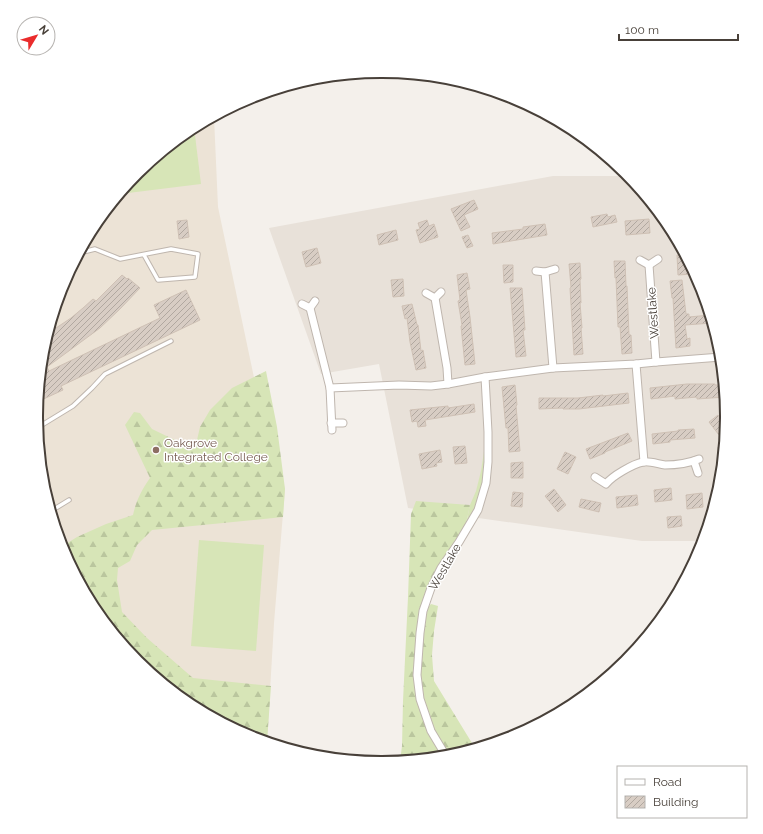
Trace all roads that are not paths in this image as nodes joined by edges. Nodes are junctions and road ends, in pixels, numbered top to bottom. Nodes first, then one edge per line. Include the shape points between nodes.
1 (86, 251) edge
2 (144, 255) junction
3 (658, 259) dead end
4 (640, 260) dead end
5 (649, 265) junction
6 (555, 269) dead end
7 (536, 271) dead end
8 (546, 272) junction
9 (441, 292) dead end
10 (426, 293) dead end
11 (435, 298) junction
12 (315, 301) dead end
13 (302, 304) dead end
14 (310, 308) junction
15 (171, 341) dead end
16 (714, 358) edge
17 (656, 362) junction
18 (636, 364) junction
19 (553, 368) junction
20 (485, 377) junction
21 (448, 384) junction
22 (330, 388) junction
23 (344, 423) dead end
24 (43, 424) edge
25 (644, 462) junction
26 (698, 472) dead end
27 (595, 478) dead end
28 (69, 500) dead end
29 (56, 508) edge
30 (442, 750) edge

1 - 2 lane via 95,249 120,259
2 - 2 lane via 158,280 195,277 198,254 171,249
3 - 5 street
4 - 5 street
5 - 17 street, Westlake
6 - 8 street
7 - 8 street
8 - 19 street
9 - 11 street
10 - 11 street
11 - 21 street
12 - 14 street
13 - 14 street
14 - 22 street
15 - 24 lane via 105,374 73,406
16 - 17 street
17 - 18 street
18 - 19 street
18 - 25 street
19 - 20 street
20 - 21 street
20 - 30 street, Westlake via 488,432 486,483 478,510 431,588 423,611 420,633 417,674 420,699 431,731
21 - 22 street
22 - 23 street via 332,427
25 - 26 street via 666,465 696,460
25 - 27 street via 616,475 606,484
28 - 29 lane

